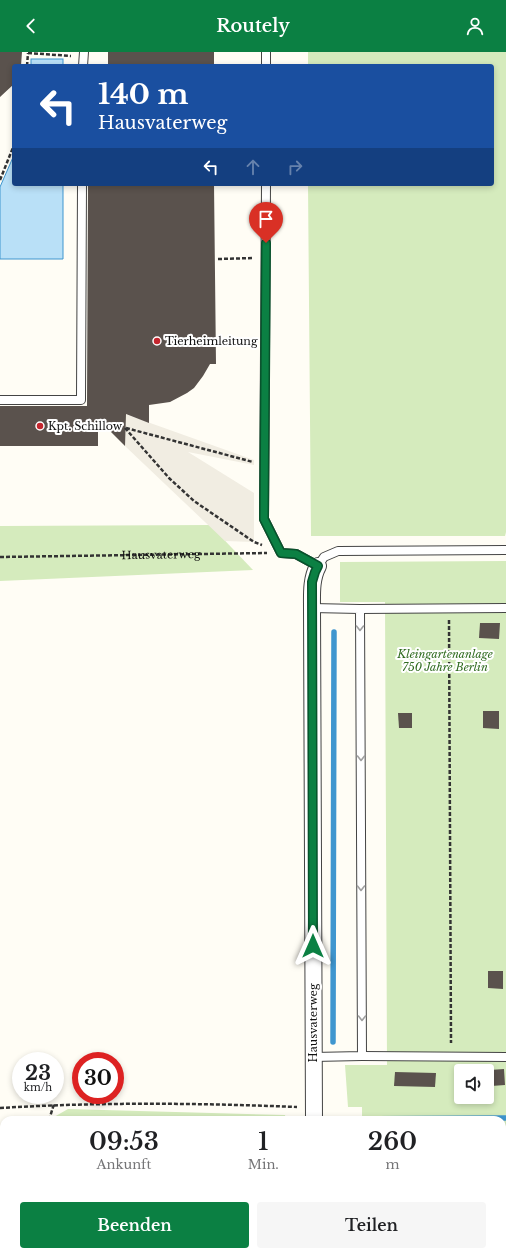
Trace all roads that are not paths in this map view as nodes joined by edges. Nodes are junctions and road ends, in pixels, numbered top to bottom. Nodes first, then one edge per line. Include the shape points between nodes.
1 (266, 52) edge
2 (84, 54) edge
3 (83, 64) edge
4 (266, 64) edge
5 (82, 186) edge
6 (266, 186) edge
7 (0, 400) edge
8 (506, 550) edge
9 (318, 566) junction
10 (312, 608) junction
11 (506, 608) edge
12 (360, 609) junction
13 (362, 1056) junction
14 (313, 1057) junction
15 (506, 1057) edge
16 (314, 1114) edge

1 - 4 lane
2 - 3 lane
5 - 7 lane via 81,400
6 - 9 lane via 264,519 281,553 296,554
8 - 9 lane via 338,551 324,557
9 - 10 street, Hausvaterweg via 312,582
10 - 12 lane
10 - 14 street, Hausvaterweg
11 - 12 lane
12 -> 13 lane
13 - 14 lane
13 - 15 lane
14 - 16 street, Hausvaterweg

